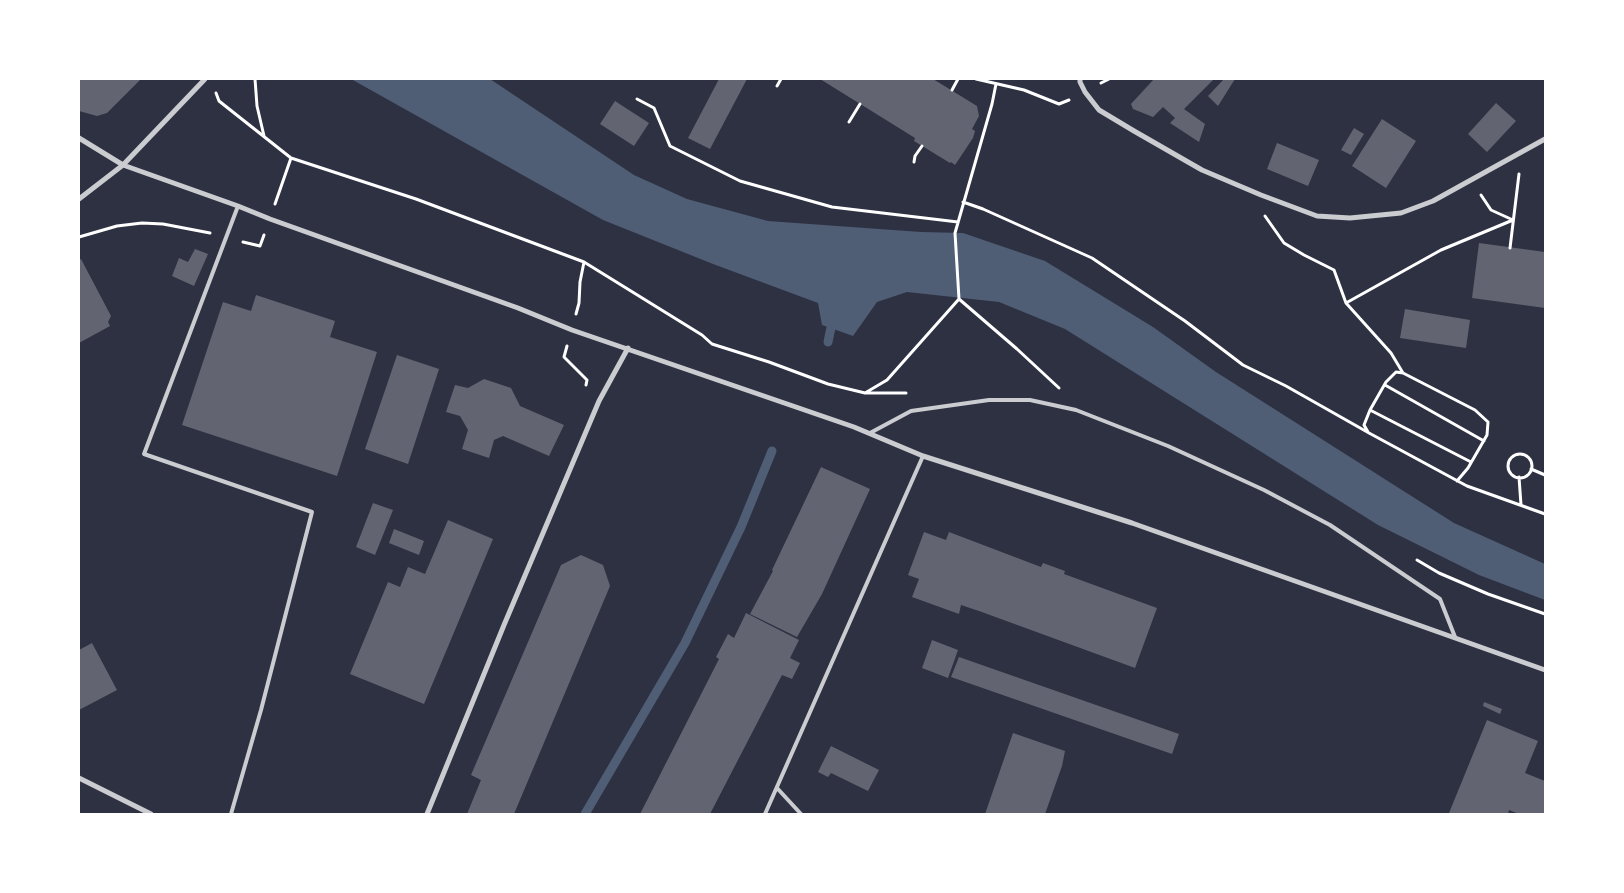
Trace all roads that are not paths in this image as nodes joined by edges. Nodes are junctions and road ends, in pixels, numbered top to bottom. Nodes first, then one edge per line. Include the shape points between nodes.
1 (205, 79) edge
2 (1080, 79) edge
3 (79, 138) edge
4 (1545, 139) edge
5 (123, 165) junction
6 (79, 199) edge
7 (238, 206) junction
8 (628, 348) junction
9 (870, 433) junction
10 (923, 456) junction
11 (1455, 637) junction
12 (1545, 670) edge
13 (79, 778) edge
14 (777, 788) junction
15 (151, 814) edge
16 (231, 814) edge
17 (427, 814) edge
18 (765, 814) edge
19 (801, 814) edge

1 - 5 street
2 - 4 street via 1085,92 1099,110 1118,122 1202,170 1317,216 1350,218 1400,213 1433,201
3 - 5 street
5 - 6 street
5 - 7 street
7 - 8 street
7 - 16 lane via 144,454 312,512
8 - 9 street
8 - 17 street via 599,401
9 - 10 street
9 - 11 lane via 912,411 988,400 1030,400 1076,410 1168,446 1264,490 1330,525 1440,599
10 - 11 street via 1132,523
10 - 14 lane
11 - 12 street
13 - 15 street
14 - 18 lane
14 - 19 lane

